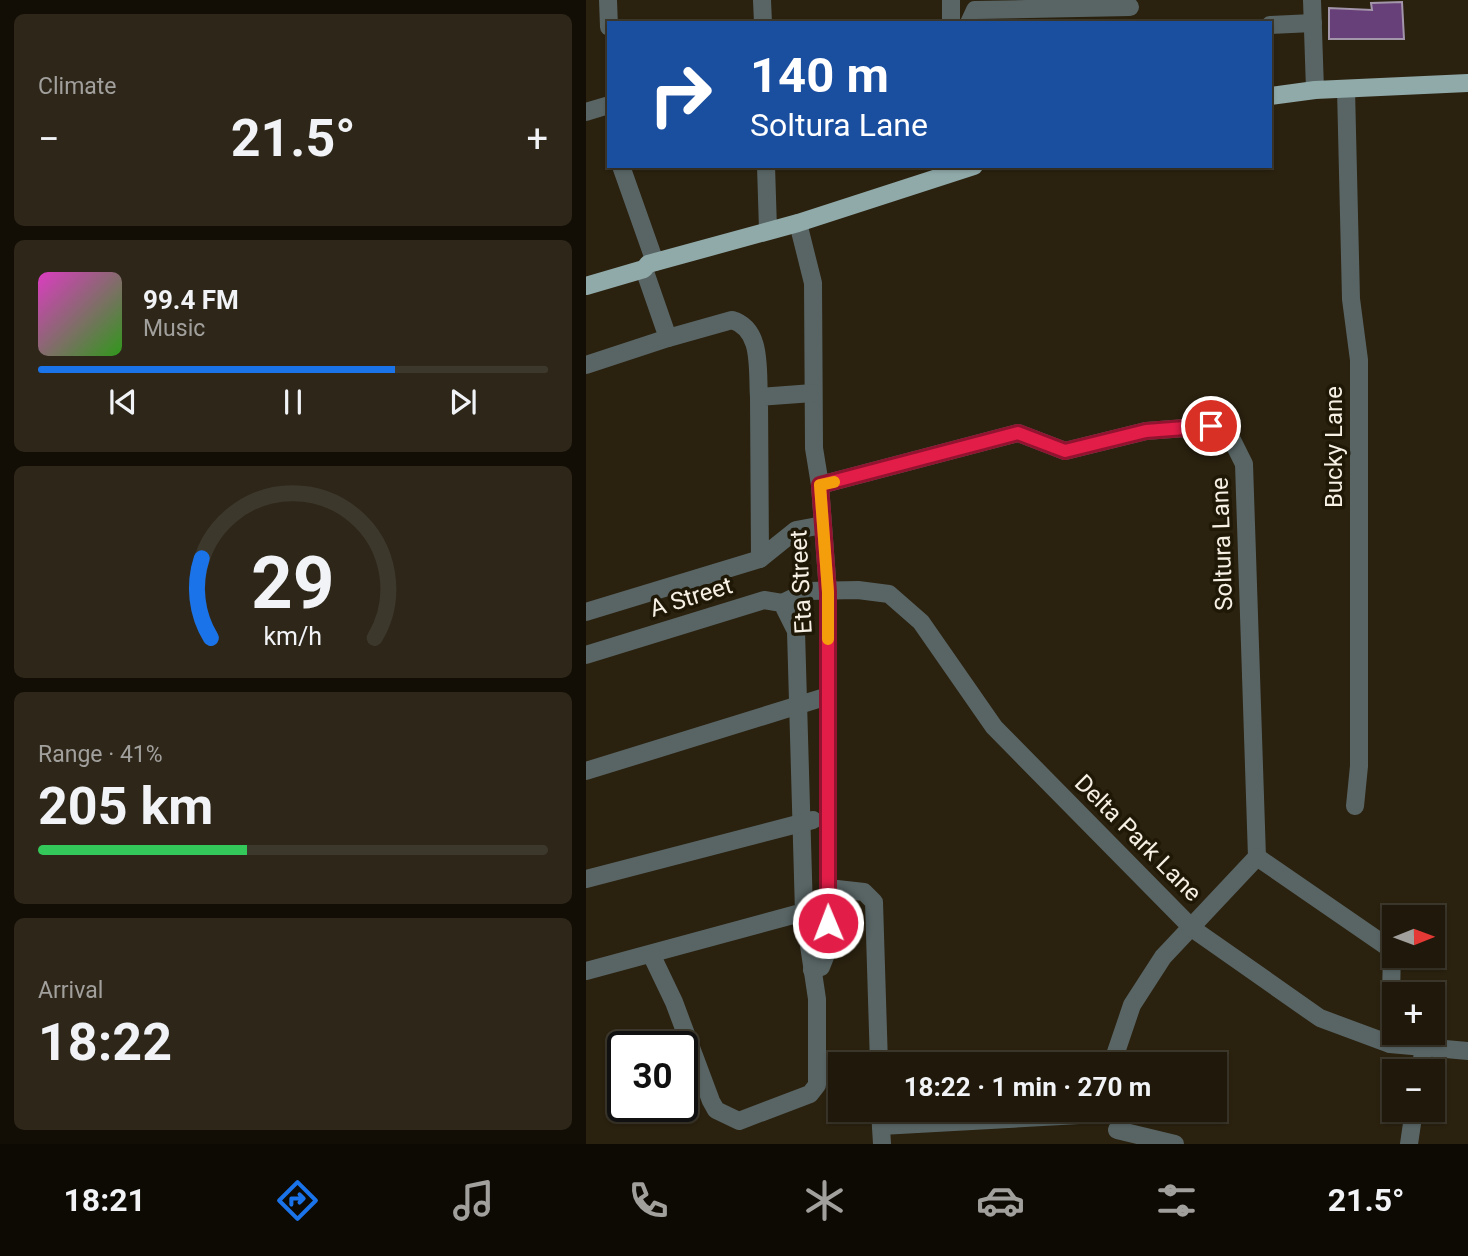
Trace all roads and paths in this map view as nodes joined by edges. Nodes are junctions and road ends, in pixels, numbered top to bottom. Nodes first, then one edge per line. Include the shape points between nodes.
1 (608, 0) edge
2 (762, 0) edge
3 (951, 0) edge
4 (1312, 0) edge
5 (1130, 10) edge
6 (1070, 15) edge
7 (609, 21) edge
8 (763, 21) edge
9 (951, 21) edge
10 (970, 21) edge
11 (1313, 23) junction
12 (1272, 25) edge
13 (1468, 83) edge
14 (1346, 89) junction
15 (1315, 90) junction
16 (1272, 96) edge
17 (607, 106) edge
18 (586, 112) edge
19 (622, 168) edge
20 (766, 168) edge
21 (962, 168) edge
22 (798, 223) junction
23 (767, 230) junction
24 (650, 265) junction
25 (586, 286) edge
26 (668, 338) junction
27 (586, 365) edge
28 (814, 393) junction
29 (759, 397) junction
30 (820, 485) junction
31 (823, 525) junction
32 (760, 559) junction
33 (828, 592) junction
34 (782, 603) junction
35 (586, 612) edge
36 (586, 655) edge
37 (828, 696) junction
38 (798, 705) junction
39 (586, 771) edge
40 (1355, 806) dead end
41 (828, 816) junction
42 (802, 823) junction
43 (1257, 858) junction
44 (586, 878) edge
45 (828, 897) junction
46 (804, 912) junction
47 (1193, 929) junction
48 (651, 954) junction
49 (812, 970) junction
50 (586, 971) edge
51 (1391, 982) edge
52 (1382, 1041) edge
53 (1401, 1045) edge
54 (1424, 1047) junction
55 (1468, 1051) edge
56 (879, 1052) edge
57 (1116, 1052) edge
58 (1422, 1059) edge
59 (1412, 1122) edge
60 (1117, 1124) edge
61 (881, 1126) edge
62 (1175, 1144) edge
63 (1409, 1144) edge

1 - 7 street
2 - 8 street
3 - 9 street
4 - 11 street
5 - 6 street
6 - 10 street via 975,10
11 - 12 street
11 - 15 street
13 - 14 main road
14 - 15 main road
14 - 40 street, Bucky Lane via 1351,299 1359,360 1359,766
15 - 16 main road
17 - 18 street
19 - 24 street
20 - 23 street
21 - 22 main road
22 - 23 main road
22 - 28 street, Eta Street via 813,284
23 - 24 main road
24 - 25 main road
24 - 26 street
26 - 27 street
26 - 29 street via 732,320 742,323 755,342
28 - 29 street
28 - 30 street, Eta Street via 814,448
29 - 32 street
30 - 31 street, Eta Street
30 - 43 street, Soltura Lane via 1018,433 1065,451 1146,431 1211,426 1229,434 1244,464
31 - 32 street via 795,530
31 - 33 street, Eta Street
32 - 35 street
33 - 34 street, Delta Park Lane via 807,591
33 - 37 street, Eta Street
33 - 47 street, Delta Park Lane via 889,594 921,622 994,727
34 - 36 street, A Street via 764,600
34 - 38 street via 796,631
37 - 38 street
37 - 41 street, Eta Street
38 - 39 street
38 - 42 street
41 - 42 street
41 - 45 street, Eta Street
42 - 44 street
42 - 46 street
43 - 47 street
43 - 51 street via 1392,950
45 - 46 street
45 - 49 street, Eta Street via 827,952 821,967
45 - 56 street via 864,892 874,902
46 - 48 street
46 - 49 street
47 - 52 street, Delta Park Lane via 1320,1018
47 - 57 street via 1163,957 1132,1005
48 - 49 street via 711,1101 716,1110 739,1121 810,1094 817,1085 817,999
48 - 50 street
53 - 54 street, Delta Park Lane
54 - 55 street, Delta Park Lane
54 - 58 street
59 - 63 street
60 - 61 street
60 - 62 street

